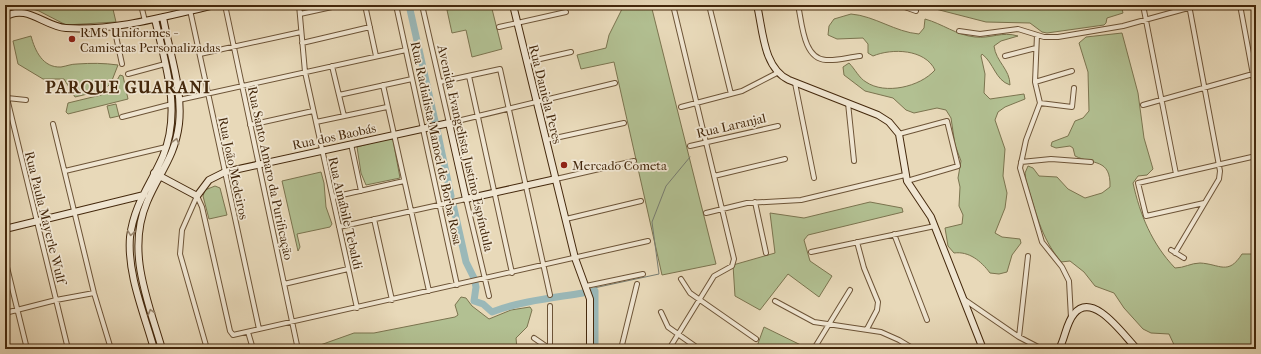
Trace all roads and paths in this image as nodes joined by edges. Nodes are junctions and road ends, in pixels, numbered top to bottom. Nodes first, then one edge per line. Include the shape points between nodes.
1 (141, 5) edge
2 (182, 5) edge
3 (215, 5) edge
4 (225, 5) edge
5 (299, 5) edge
6 (341, 5) edge
7 (365, 5) edge
8 (396, 5) edge
9 (422, 5) edge
10 (513, 5) edge
11 (673, 5) edge
12 (709, 5) edge
13 (770, 5) edge
14 (798, 5) edge
15 (899, 5) edge
16 (1143, 5) edge
17 (1199, 5) edge
18 (1240, 5) edge
19 (758, 6) edge
20 (1189, 6) edge
21 (190, 10) junction
22 (916, 11) dead end
23 (183, 12) junction
24 (566, 12) dead end
25 (300, 14) junction
26 (5, 17) edge
27 (163, 17) junction
28 (155, 19) junction
29 (1146, 20) junction
30 (145, 21) junction
31 (518, 23) junction
32 (114, 27) junction
33 (499, 27) dead end
34 (370, 28) junction
35 (959, 31) dead end
36 (301, 32) junction
37 (1036, 35) junction
38 (302, 43) junction
39 (234, 47) junction
40 (1036, 48) junction
41 (406, 50) junction
42 (571, 52) dead end
43 (200, 54) junction
44 (376, 56) junction
45 (860, 56) dead end
46 (1005, 56) dead end
47 (527, 62) junction
48 (122, 64) dead end
49 (165, 64) junction
50 (332, 66) junction
51 (1072, 71) dead end
52 (305, 72) junction
53 (777, 73) junction
54 (128, 74) dead end
55 (1253, 74) junction
56 (469, 76) junction
57 (412, 79) junction
58 (440, 82) junction
59 (1035, 82) junction
60 (615, 83) dead end
61 (795, 83) junction
62 (383, 85) junction
63 (242, 86) junction
64 (1074, 88) dead end
65 (1204, 88) junction
66 (5, 90) edge
67 (1256, 91) edge
68 (208, 94) junction
69 (731, 94) junction
70 (339, 95) junction
71 (7, 98) junction
72 (26, 100) dead end
73 (180, 100) junction
74 (1162, 100) junction
75 (537, 102) junction
76 (696, 103) junction
77 (848, 103) junction
78 (1040, 103) junction
79 (172, 104) junction
80 (1143, 105) dead end
81 (387, 107) junction
82 (680, 107) dead end
83 (508, 108) junction
84 (313, 111) junction
85 (344, 116) junction
86 (478, 116) junction
87 (122, 117) dead end
88 (316, 122) junction
89 (449, 123) junction
90 (624, 123) dead end
91 (53, 124) dead end
92 (250, 125) junction
93 (778, 126) dead end
94 (423, 128) junction
95 (899, 134) junction
96 (394, 135) junction
97 (546, 140) junction
98 (706, 142) junction
99 (351, 144) junction
100 (690, 146) dead end
101 (166, 147) junction
102 (322, 150) junction
103 (1256, 156) edge
104 (785, 159) dead end
105 (634, 161) dead end
106 (854, 161) dead end
107 (1021, 162) junction
108 (1091, 162) dead end
109 (258, 164) junction
110 (1220, 165) junction
111 (65, 171) junction
112 (225, 172) junction
113 (154, 173) junction
114 (1176, 174) junction
115 (714, 176) junction
116 (161, 177) junction
117 (814, 178) dead end
118 (906, 178) junction
119 (556, 179) junction
120 (404, 182) junction
121 (526, 186) junction
122 (361, 191) junction
123 (495, 192) junction
124 (142, 195) junction
125 (150, 196) junction
126 (197, 196) junction
127 (333, 197) junction
128 (466, 199) junction
129 (641, 201) dead end
130 (755, 202) junction
131 (1204, 203) junction
132 (440, 204) junction
133 (722, 209) junction
134 (411, 211) junction
135 (75, 212) junction
136 (706, 213) dead end
137 (374, 219) junction
138 (566, 219) junction
139 (37, 221) junction
140 (935, 226) junction
141 (339, 227) junction
142 (5, 229) edge
143 (894, 234) junction
144 (648, 241) dead end
145 (857, 242) junction
146 (1171, 250) dead end
147 (811, 252) dead end
148 (766, 253) dead end
149 (1175, 253) junction
150 (1028, 256) dead end
151 (5, 258) edge
152 (576, 258) junction
153 (1184, 258) dead end
154 (544, 266) junction
155 (348, 269) junction
156 (512, 273) junction
157 (644, 274) dead end
158 (485, 279) junction
159 (681, 279) dead end
160 (284, 284) junction
161 (637, 284) dead end
162 (457, 285) junction
163 (586, 286) junction
164 (850, 290) dead end
165 (429, 292) junction
166 (94, 293) junction
167 (550, 295) dead end
168 (489, 296) dead end
169 (962, 298) junction
170 (56, 300) junction
171 (392, 300) junction
172 (700, 300) junction
173 (775, 301) dead end
174 (550, 306) dead end
175 (357, 308) junction
176 (17, 310) junction
177 (661, 312) dead end
178 (5, 313) edge
179 (1071, 318) junction
180 (927, 320) dead end
181 (292, 322) junction
182 (829, 324) junction
183 (156, 328) junction
184 (867, 329) junction
185 (149, 330) junction
186 (259, 330) junction
187 (248, 332) junction
188 (678, 334) junction
189 (1019, 337) junction
190 (534, 338) dead end
191 (756, 340) dead end
192 (297, 345) dead end
193 (815, 347) dead end
194 (911, 348) edge
195 (27, 349) edge
196 (68, 349) edge
197 (111, 349) edge
198 (154, 349) edge
199 (162, 349) edge
200 (207, 349) edge
201 (253, 349) edge
202 (550, 349) edge
203 (590, 349) edge
204 (621, 349) edge
205 (669, 349) edge
206 (699, 349) edge
207 (983, 349) edge
208 (1042, 349) edge
209 (1059, 349) edge
210 (1137, 349) edge

1 - 30 street
2 - 23 street
3 - 21 street
4 - 39 street, Rua Santo Amaro da Purificação
5 - 25 street, Rua Amábile Tebaldi
6 - 25 street
7 - 34 street
8 - 41 street, Rua Radialista Manoel de Borba Rosa
9 - 58 street, Avenida Evangelista Justino Espíndula
10 - 31 street, Rua Daniela Peres
11 - 76 street
12 - 69 street
13 - 19 street
14 - 45 street via 807,45 815,56 825,60
15 - 22 street
16 - 29 street
17 - 20 street
18 - 55 street
19 - 53 street via 769,58
20 - 29 street
20 - 65 street
21 - 23 street
21 - 43 street, Rua João Medeiros
23 - 27 street
24 - 31 street
25 - 36 street, Rua Amábile Tebaldi
26 - 32 street via 20,12 62,28
27 - 28 street
27 - 73 street
28 - 30 street
28 - 49 street
29 - 37 street via 1112,29 1062,36
29 - 74 street
30 - 32 street
31 - 33 street
31 - 47 street, Rua Daniela Peres
32 - 48 street
34 - 38 street
34 - 44 street
35 - 37 street via 980,34 1018,29
36 - 38 street, Rua Amábile Tebaldi
36 - 39 street
37 - 40 street
38 - 52 street, Rua Amábile Tebaldi
39 - 43 street
39 - 63 street, Rua Santo Amaro da Purificação
40 - 46 street
40 - 59 street
41 - 44 street
41 - 57 street, Rua Radialista Manoel de Borba Rosa
42 - 47 street
43 - 68 street, Rua João Medeiros
44 - 50 street
47 - 75 street, Rua Daniela Peres
49 - 54 street
49 - 79 street
50 - 52 street
50 - 70 street
51 - 59 street
52 - 63 street
52 - 84 street, Rua Amábile Tebaldi
53 - 61 street
53 - 69 street via 749,89
55 - 65 street
55 - 67 street
56 - 58 street
56 - 83 street via 500,68
56 - 86 street
57 - 62 street
57 - 94 street, Rua Radialista Manoel de Borba Rosa
58 - 89 street, Avenida Evangelista Justino Espíndula
59 - 78 street
60 - 75 street
61 - 77 street
61 - 117 street
62 - 70 street
62 - 81 street
63 - 68 street
63 - 92 street, Rua Santo Amaro da Purificação
64 - 78 street via 1072,107
65 - 74 street
65 - 110 street
66 - 71 street, Rua Paula Mayerle Wulf
68 - 73 street
68 - 112 street, Rua João Medeiros
69 - 76 street
70 - 85 street
71 - 72 street
71 - 139 street, Rua Paula Mayerle Wulf
116 -> 73 street via 176,140
74 - 80 street
74 - 114 street
75 - 83 street
75 - 97 street, Rua Daniela Peres
76 - 82 street
76 - 98 street
77 - 95 street via 882,118
77 - 106 street
78 - 107 street
79 - 87 street
79 - 101 street
81 - 85 street
81 - 96 street
83 - 86 street
83 - 121 street
84 - 88 street, Rua Amábile Tebaldi
84 - 92 street
85 - 88 street
86 - 89 street
86 - 123 street
88 - 102 street, Rua Amábile Tebaldi
89 - 94 street, Rua dos Baobás
89 - 128 street, Avenida Evangelista Justino Espíndula
90 - 97 street
91 - 111 street
92 - 109 street, Rua Santo Amaro da Purificação
93 - 98 street, Rua Laranjal
94 - 96 street, Rua dos Baobás
94 - 132 street, Rua Radialista Manoel de Borba Rosa
95 - 118 street
95 - 118 street via 947,121 958,166
96 - 99 street, Rua dos Baobás
96 - 120 street
97 - 119 street, Rua Daniela Peres
98 - 100 street, Rua Laranjal
98 - 115 street
99 - 102 street, Rua dos Baobás
99 - 122 street
101 - 111 street
101 - 113 street
102 - 109 street, Rua dos Baobás
102 - 127 street, Rua Amábile Tebaldi
103 - 110 street
104 - 115 street
105 - 119 street
107 - 108 street via 1051,159
107 - 179 street via 1020,168 1040,236 1069,281
109 - 112 street, Rua dos Baobás
109 - 160 street, Rua Santo Amaro da Purificação
110 - 114 street
110 - 131 street via 1219,179
111 - 135 street
112 - 126 street, Rua dos Baobás via 209,180
112 - 186 street, Rua João Medeiros
113 - 116 street
113 - 124 street
114 - 131 street via 1138,183 1146,216
115 - 133 street
116 - 125 street
116 - 126 street
118 - 130 street via 794,202
118 - 140 street via 928,210
119 - 121 street
119 - 138 street, Rua Daniela Peres
120 - 122 street
120 - 134 street
121 - 123 street
121 - 154 street
122 - 127 street
123 - 128 street
123 - 156 street
124 - 125 street
124 - 135 street
124 -> 185 street via 132,226 130,258
183 -> 125 street via 138,256 140,228
126 - 187 street via 202,207 232,334
126 - 200 street via 182,230 180,254
127 - 141 street, Rua Amábile Tebaldi
128 - 132 street
128 - 158 street, Avenida Evangelista Justino Espíndula
129 - 138 street
130 - 133 street
130 - 148 street
131 - 149 street
132 - 134 street
132 - 162 street, Rua Radialista Manoel de Borba Rosa
133 - 136 street
133 - 172 street via 734,259 732,266 716,275
134 - 137 street
134 - 165 street
135 - 139 street
135 - 166 street
137 - 141 street
137 - 171 street
138 - 152 street, Rua Daniela Peres
139 - 142 street
139 - 170 street, Rua Paula Mayerle Wulf
140 - 143 street
140 - 169 street
141 - 155 street, Rua Amábile Tebaldi
143 - 145 street
143 - 180 street
144 - 152 street
145 - 147 street
145 - 184 street via 878,302 877,310
146 - 149 street
149 - 153 street
150 - 189 street
151 - 176 street
152 - 154 street
152 - 163 street, Rua Daniela Peres
154 - 156 street
154 - 167 street
155 - 160 street
155 - 175 street, Rua Amábile Tebaldi
156 - 158 street
157 - 163 street
158 - 162 street
158 - 168 street, Avenida Evangelista Justino Espíndula
159 - 172 street via 687,290
160 - 181 street, Rua Santo Amaro da Purificação
161 - 204 street
162 - 165 street
163 - 203 street, Rua Daniela Peres via 590,304
164 - 182 street
165 - 171 street
166 - 170 street
166 - 197 street
169 - 189 street
169 - 207 street
170 - 176 street
170 - 196 street, Rua Paula Mayerle Wulf
171 - 175 street
172 - 188 street
172 - 191 street
173 - 182 street via 804,318
174 - 202 street
175 - 181 street
176 - 178 street
176 - 195 street
177 - 188 street via 668,327
179 - 209 street
179 - 210 street via 1082,308 1098,310
181 - 186 street
181 - 192 street, Rua Santo Amaro da Purificação
182 - 184 street
182 - 193 street
183 - 185 street
183 - 199 street
184 - 194 street via 887,334
185 - 198 street
186 - 187 street
187 - 201 street
188 - 205 street
188 - 206 street
189 - 208 street
190 - 202 street

